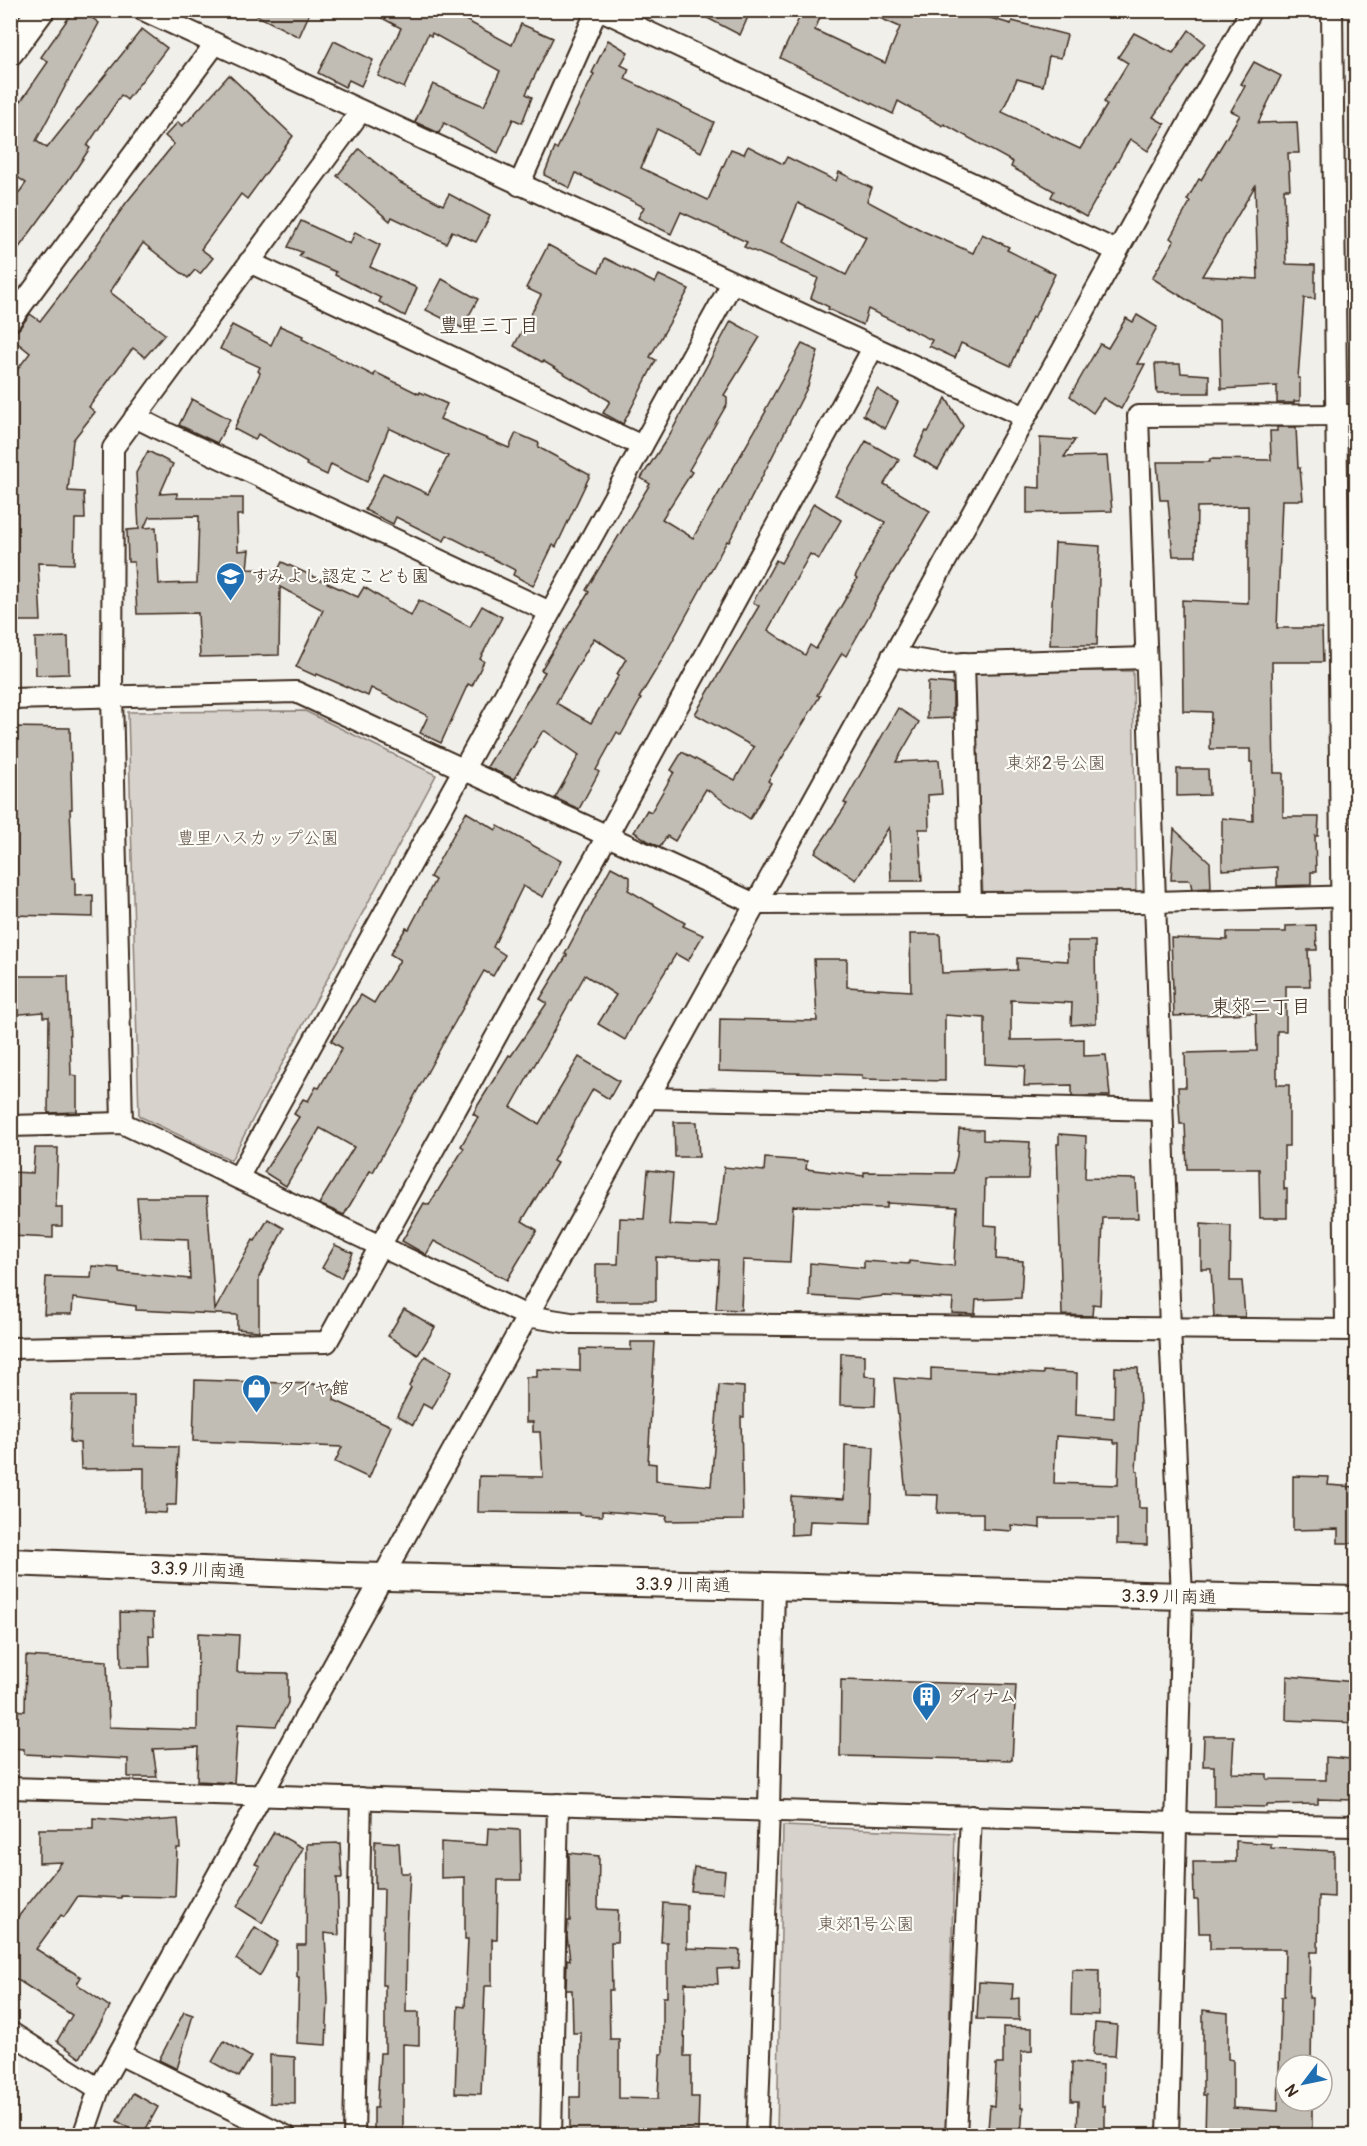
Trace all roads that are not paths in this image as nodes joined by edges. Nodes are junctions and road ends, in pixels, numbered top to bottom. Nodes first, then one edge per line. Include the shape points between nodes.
1 (41, 10) edge
2 (143, 10) edge
3 (599, 10) edge
4 (1251, 10) edge
5 (1332, 10) edge
6 (215, 44) junction
7 (10, 52) edge
8 (361, 111) junction
9 (519, 184) junction
10 (1118, 251) junction
11 (249, 262) junction
12 (732, 283) junction
13 (10, 321) edge
14 (873, 348) junction
15 (1356, 415) edge
16 (1336, 416) junction
17 (135, 417) junction
18 (1025, 417) junction
19 (642, 446) junction
20 (550, 612) junction
21 (892, 656) junction
22 (1146, 658) junction
23 (964, 663) junction
24 (112, 696) junction
25 (10, 699) edge
26 (464, 770) junction
27 (607, 836) junction
28 (1349, 896) edge
29 (1155, 903) junction
30 (755, 904) junction
31 (971, 904) junction
32 (647, 1098) junction
33 (1162, 1110) junction
34 (122, 1123) junction
35 (10, 1126) edge
36 (237, 1178) junction
37 (380, 1246) junction
38 (527, 1316) junction
39 (1170, 1328) junction
40 (1351, 1329) edge
41 (10, 1348) edge
42 (10, 1562) edge
43 (382, 1577) junction
44 (774, 1587) junction
45 (1182, 1597) junction
46 (1356, 1600) edge
47 (10, 1788) edge
48 (262, 1795) junction
49 (361, 1798) junction
50 (558, 1804) junction
51 (769, 1810) junction
52 (971, 1816) junction
53 (1176, 1823) junction
54 (1356, 1826) edge
55 (10, 2032) edge
56 (119, 2054) junction
57 (99, 2089) junction
58 (82, 2136) edge
59 (286, 2136) edge
60 (354, 2136) edge
61 (551, 2136) edge
62 (757, 2136) edge
63 (956, 2136) edge
64 (1168, 2136) edge

1 - 7 street
2 - 6 street
3 - 9 street
3 - 10 street
4 - 10 street
5 - 16 street
6 - 8 street
6 - 13 street
8 - 9 street
8 - 11 street
9 - 12 street
10 - 18 street
11 - 17 street
11 - 19 street
12 - 14 street
12 - 19 street
14 - 18 street
14 - 27 street
15 - 16 street
16 - 22 street via 1138,416
16 - 28 street
17 - 20 street
17 - 24 street via 113,448
18 - 21 street
19 - 20 street
20 - 26 street
21 - 23 street
21 - 30 street
22 - 23 street
22 - 29 street
23 - 31 street
24 - 25 street
24 - 26 street via 296,692
24 - 34 street
26 - 27 street
26 - 36 street
27 - 30 street
27 - 37 street
28 - 29 street
28 - 40 street
29 - 31 street
29 - 33 street
30 - 31 street
30 - 32 street
32 - 33 street
32 - 38 street
33 - 39 street
34 - 35 street
34 - 36 street
36 - 37 street
37 - 38 street
37 - 41 street via 327,1342
38 - 39 street via 571,1323
38 - 43 street
39 - 40 street
39 - 45 street
42 - 43 street, 3.3.9 川南通
43 - 44 street, 3.3.9 川南通
43 - 48 street
44 - 45 street, 3.3.9 川南通
44 - 51 street
45 - 46 street, 3.3.9 川南通
45 - 53 street
47 - 48 street
48 - 49 street
48 - 56 street
49 - 50 street
49 - 60 street
50 - 51 street
50 - 61 street
51 - 52 street
51 - 62 street
52 - 53 street
52 - 63 street
53 - 54 street
53 - 64 street
55 - 57 street
56 - 57 street
56 - 59 street
57 - 58 street

